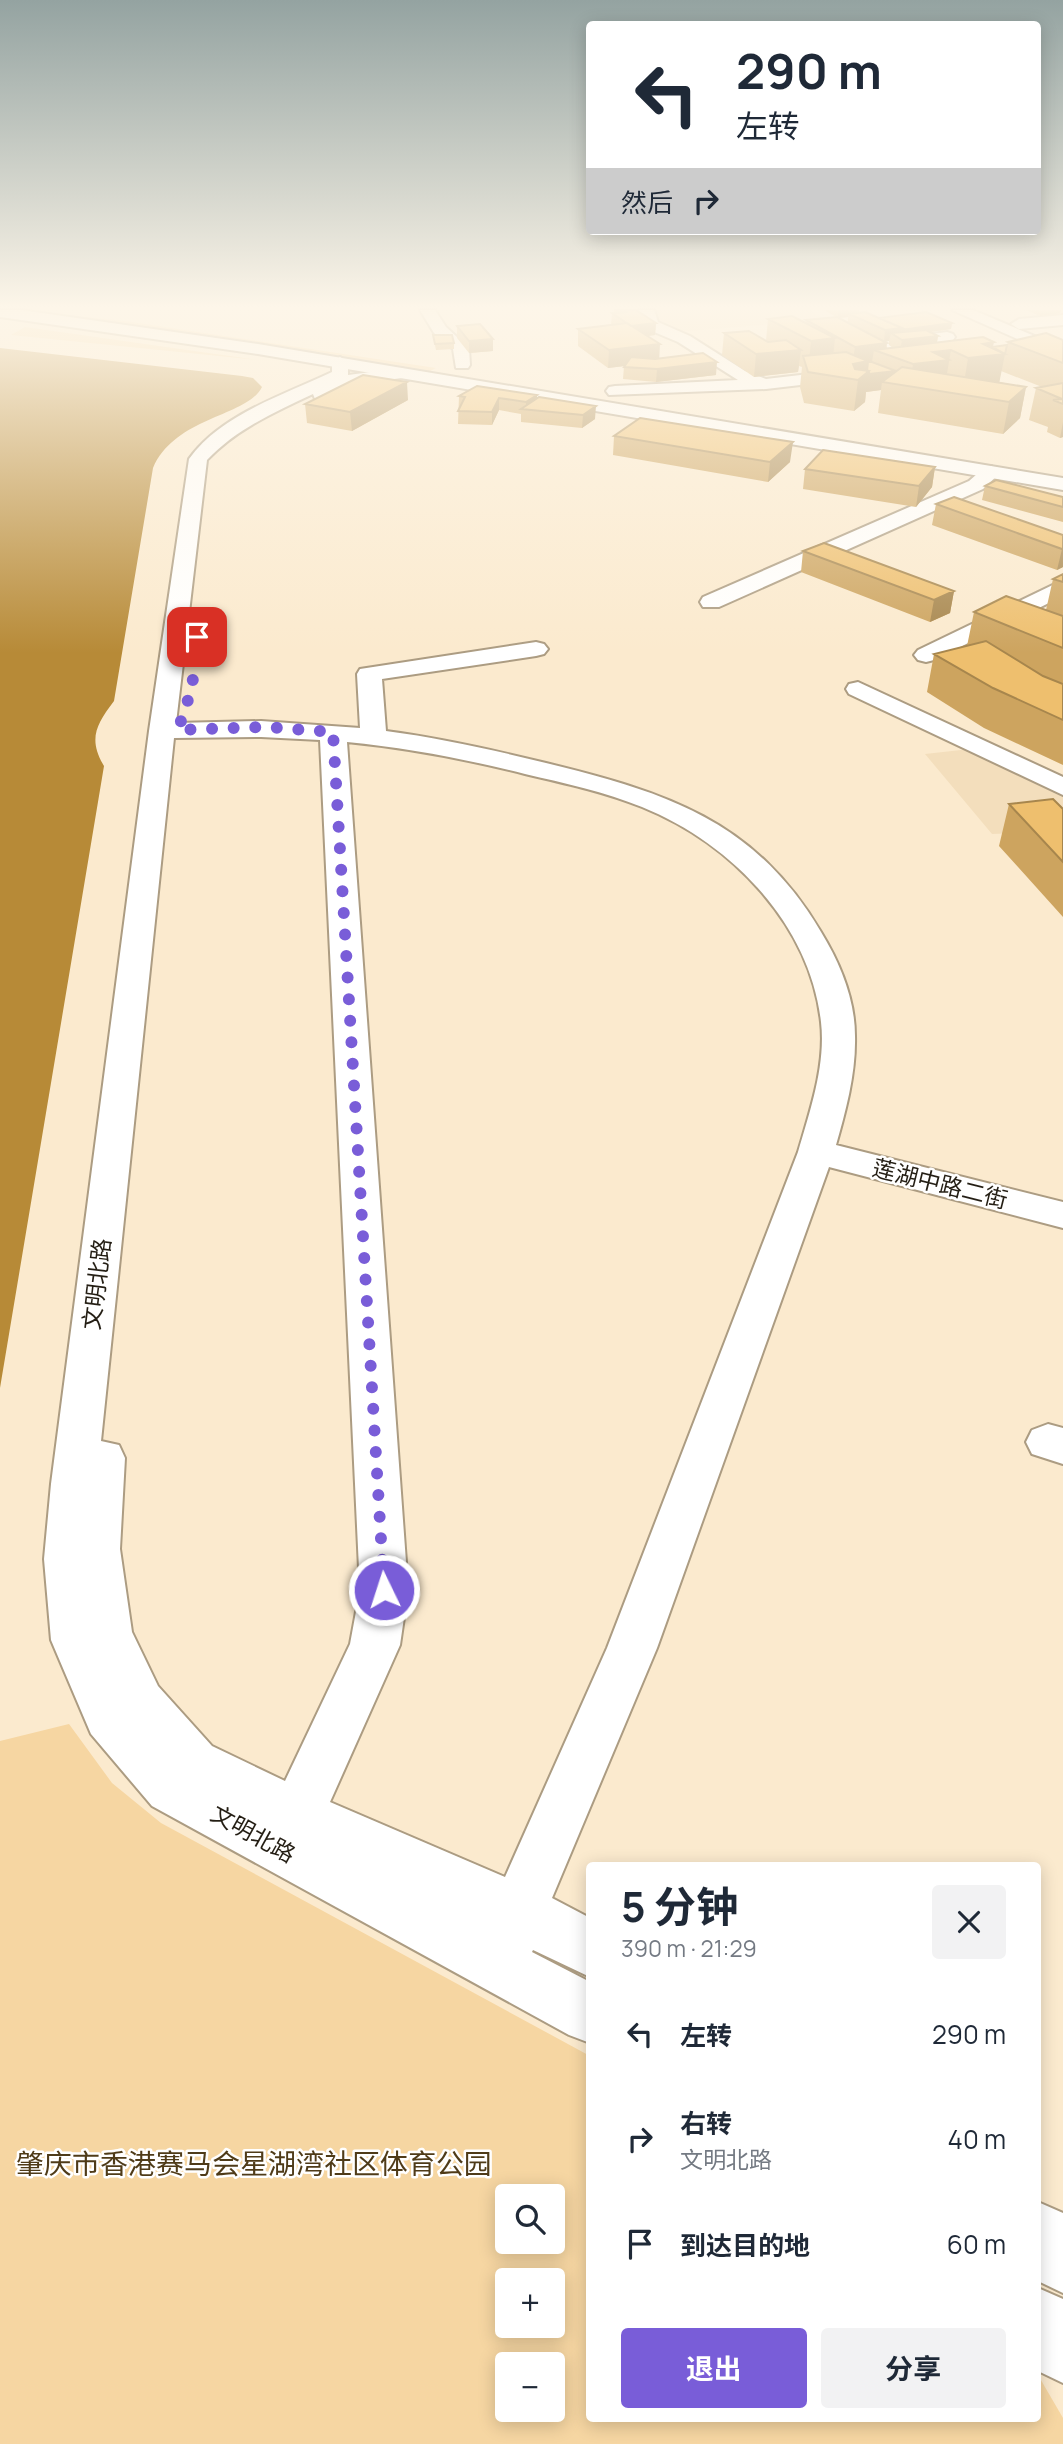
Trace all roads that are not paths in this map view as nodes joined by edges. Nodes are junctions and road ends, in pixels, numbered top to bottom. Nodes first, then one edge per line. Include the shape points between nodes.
1 (243, 424) edge
2 (261, 424) edge
3 (706, 424) edge
4 (801, 424) edge
5 (869, 432) dead end
6 (777, 436) junction
7 (1063, 466) edge
8 (991, 472) junction
9 (1063, 484) edge
10 (206, 553) dead end
11 (1063, 587) edge
12 (711, 602) dead end
13 (536, 649) dead end
14 (926, 655) dead end
15 (858, 689) dead end
16 (175, 724) junction
17 (353, 735) junction
18 (1063, 787) edge
19 (816, 1152) junction
20 (1063, 1215) edge
21 (297, 1814) junction
22 (518, 1911) junction
23 (586, 1947) edge
24 (499, 1965) junction
25 (586, 2012) edge
26 (1041, 2237) edge
27 (1063, 2259) edge
28 (1041, 2324) edge
29 (1063, 2349) edge

1 - 16 street, 文明北路 via 209,444 198,459
2 - 10 street via 226,445 215,458
3 - 6 street
4 - 6 street via 803,429 797,434
5 - 7 street
6 - 8 street
8 - 9 street
8 - 12 street via 975,485
11 - 14 street
13 - 17 street via 369,674
15 - 18 street
16 - 17 street
16 - 21 street, 文明北路 via 97,1549 108,1633 140,1702 193,1764
16 - 24 street, 文明北路 via 74,1484 68,1559 76,1640 109,1717 171,1788
17 - 19 street via 438,745 502,759 654,801 710,831 752,865 796,912 807,932 823,963 838,1023 833,1094
17 - 21 street via 384,1590 375,1646
19 - 20 street, 莲湖中路二街
19 - 22 street via 632,1648
21 - 22 street, 文明北路
22 - 23 street, 文明北路
22 - 24 street
24 - 25 street, 文明北路
26 - 27 street
28 - 29 street

